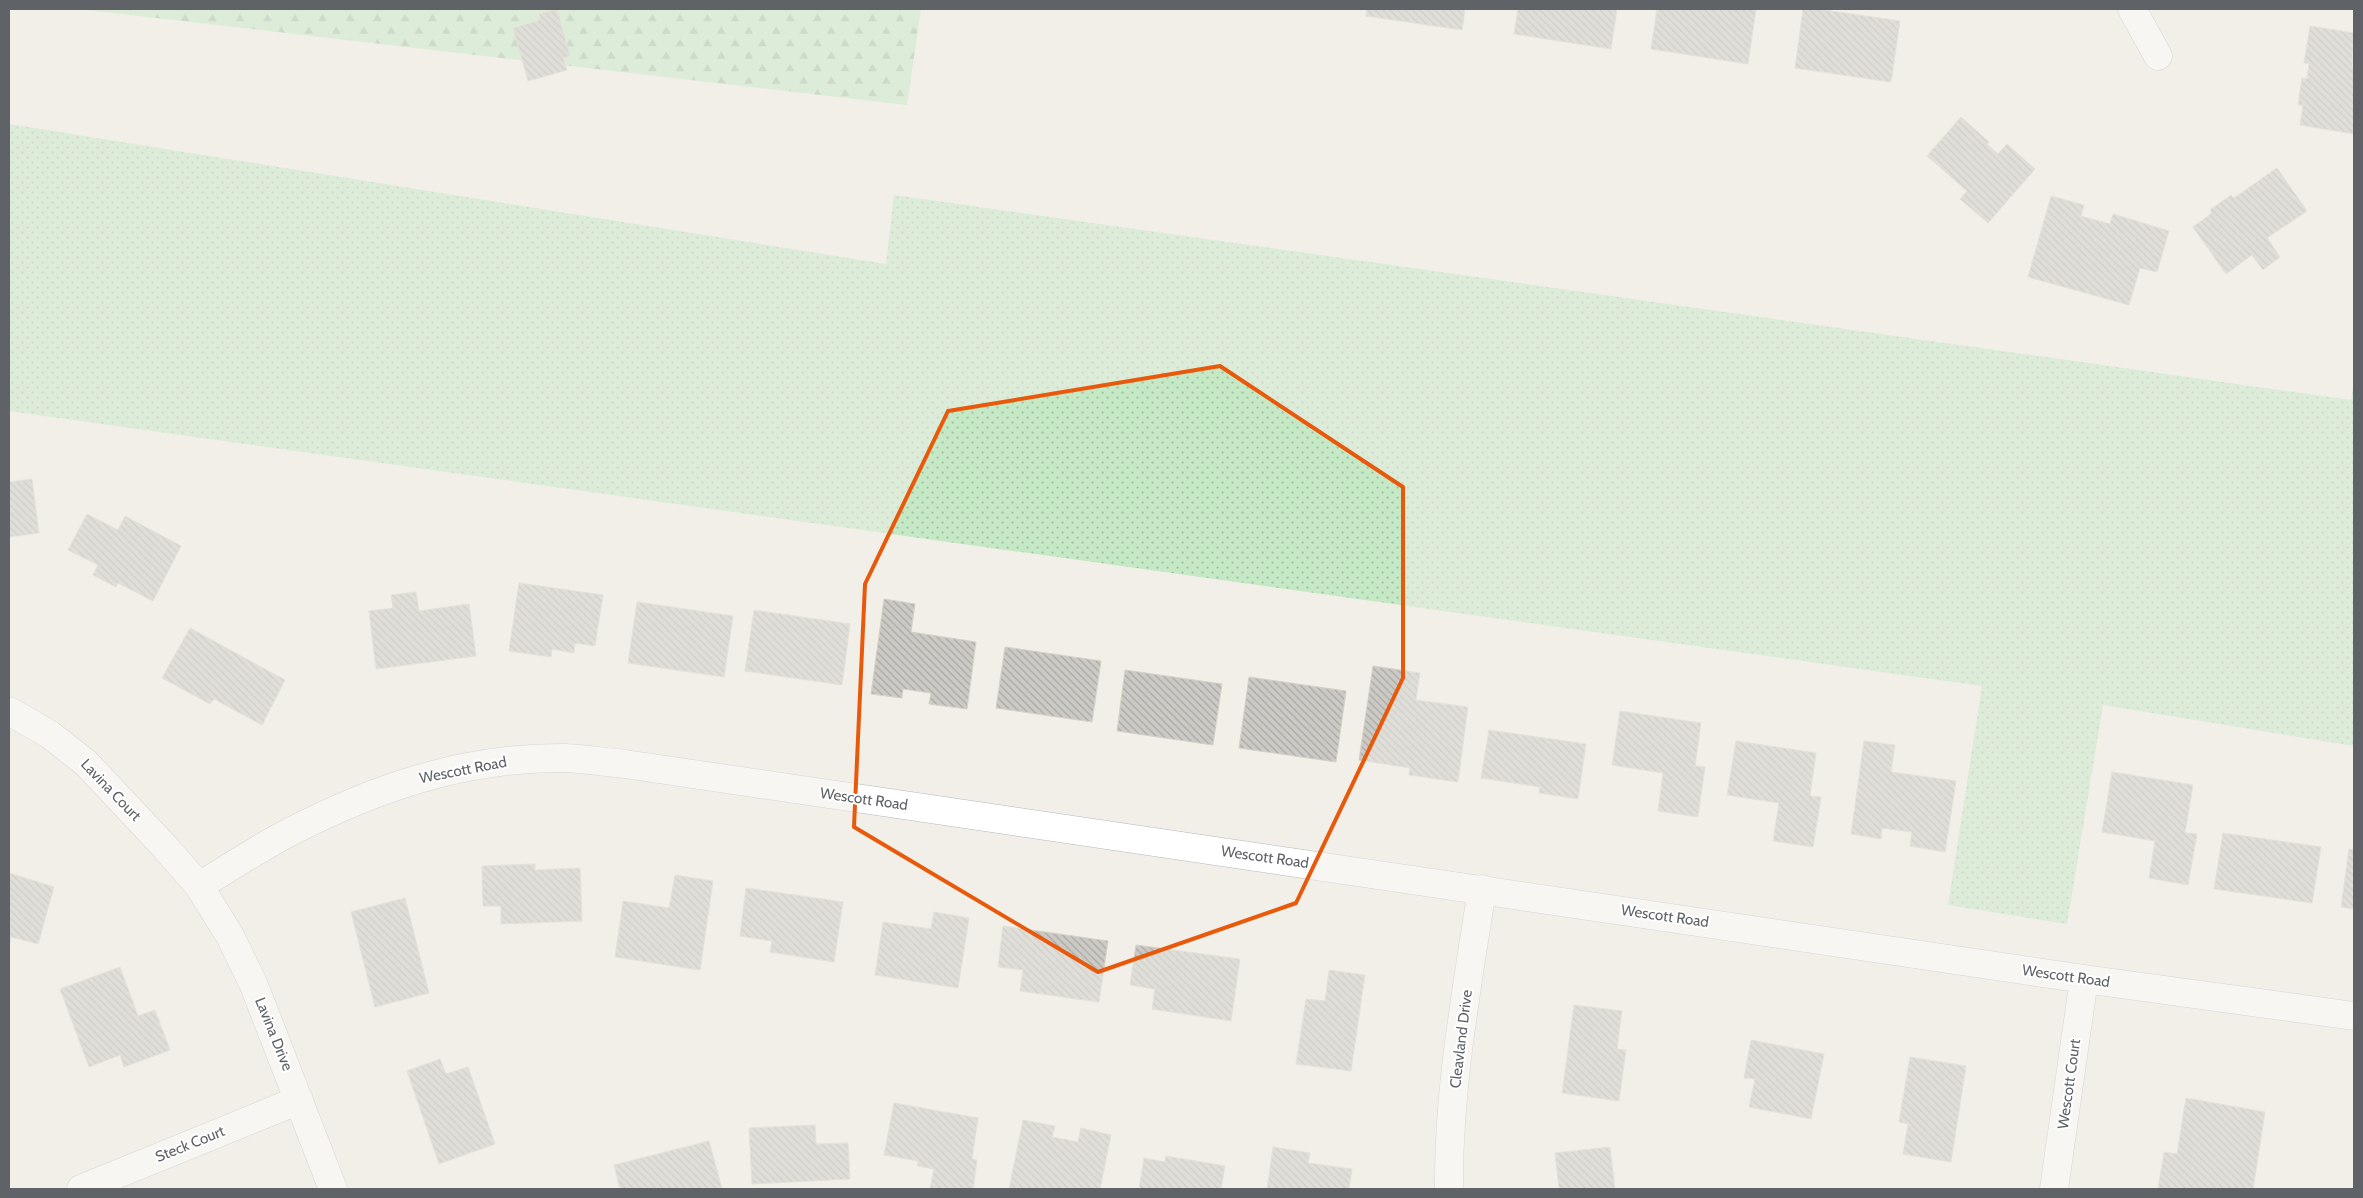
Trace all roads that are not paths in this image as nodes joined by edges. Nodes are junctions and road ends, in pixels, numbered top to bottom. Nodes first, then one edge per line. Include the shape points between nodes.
1 (2132, 9) edge
2 (2158, 56) dead end
3 (9, 711) edge
4 (199, 886) junction
5 (1482, 889) junction
6 (2084, 979) junction
7 (2354, 1016) edge
8 (299, 1100) junction
9 (81, 1189) edge
10 (333, 1189) edge
11 (1449, 1189) edge
12 (2054, 1189) edge

1 - 2 street
3 - 4 street, Lavina Court via 50,734 86,763
4 - 5 street, Wescott Road via 288,832 394,785 452,769 508,761 565,758 635,765
4 - 8 street, Lavina Drive via 230,936 253,983
5 - 6 street, Wescott Road
5 - 11 street, Cleavland Drive via 1458,1053 1449,1150
6 - 7 street, Wescott Road
6 - 12 street, Wescott Court
8 - 9 street, Steck Court
8 - 10 street, Lavina Drive

